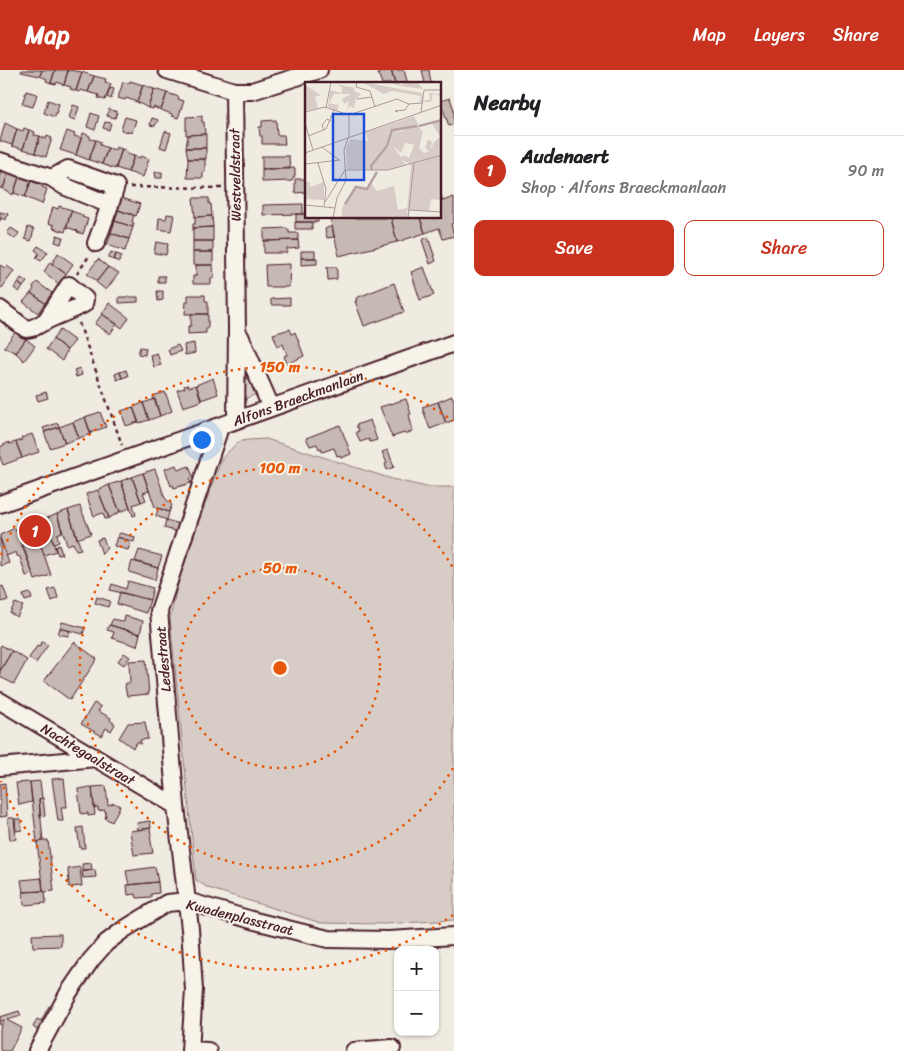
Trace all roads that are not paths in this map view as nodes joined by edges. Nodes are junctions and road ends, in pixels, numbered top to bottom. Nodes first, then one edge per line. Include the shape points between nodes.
1 (167, 70) edge
2 (319, 70) edge
3 (234, 91) junction
4 (0, 161) edge
5 (52, 178) junction
6 (110, 205) junction
7 (96, 243) road end
8 (0, 309) edge
9 (44, 322) junction
10 (237, 330) junction
11 (454, 343) edge
12 (271, 407) junction
13 (236, 420) junction
14 (220, 427) junction
15 (0, 504) edge
16 (0, 701) edge
17 (96, 758) junction
18 (0, 767) edge
19 (176, 806) junction
20 (187, 901) junction
21 (454, 936) edge
22 (392, 1048) dead end
23 (190, 1050) edge
24 (38, 1051) edge
25 (208, 1051) edge
26 (354, 1051) edge

1 - 3 street
2 - 3 street via 252,91
3 - 10 street, Westveldstraat
4 - 5 street
5 - 6 street
5 - 6 street via 68,170 116,186
6 - 7 street
8 - 9 street via 26,329
9 - 9 street via 74,310 84,304 85,299 69,285
10 - 12 street, Westveldstraat
10 - 13 street, Westveldstraat
11 - 12 street, Alfons Braeckmanlaan
12 - 13 street, Alfons Braeckmanlaan
13 - 14 street, Alfons Braeckmanlaan
14 - 15 street, Alfons Braeckmanlaan
14 - 19 street, Ledestraat via 159,611
16 - 17 street, Nachtegaalstraat
17 - 18 street
17 - 19 street, Nachtegaalstraat
19 - 20 street, Ledestraat
20 - 21 street, Kwadenplasstraat via 328,939
20 - 23 street, Ledestraat via 194,990
20 - 24 street, Kwadenplasstraat via 167,903 106,943 69,992
22 - 26 street
23 - 25 street

